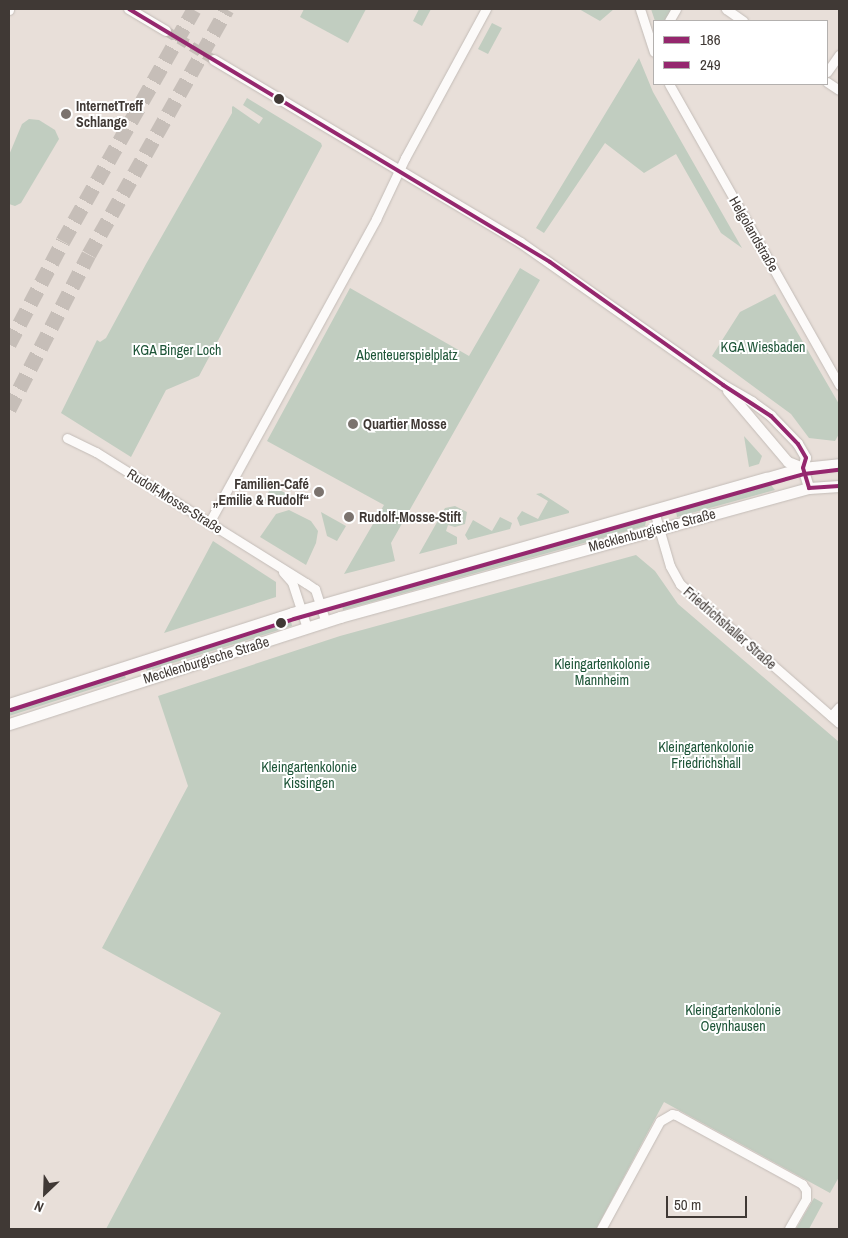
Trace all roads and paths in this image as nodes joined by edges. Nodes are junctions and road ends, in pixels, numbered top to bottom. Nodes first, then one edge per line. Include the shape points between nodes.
1 (129, 9) edge
2 (486, 9) edge
3 (640, 9) edge
4 (676, 9) edge
5 (726, 9) edge
6 (670, 20) edge
7 (742, 20) edge
8 (166, 31) tunnel mouth
9 (653, 47) edge
10 (839, 55) edge
11 (214, 60) tunnel mouth
12 (828, 71) edge
13 (828, 83) edge
14 (670, 85) edge
15 (839, 90) edge
16 (399, 170) junction
17 (723, 385) junction
18 (839, 385) edge
19 (67, 438) dead end
20 (839, 464) edge
21 (802, 468) junction
22 (839, 486) edge
23 (809, 488) junction
24 (654, 511) junction
25 (209, 523) junction
26 (659, 528) junction
27 (280, 568) junction
28 (320, 605) junction
29 (301, 610) junction
30 (326, 622) junction
31 (307, 628) junction
32 (9, 704) edge
33 (839, 707) edge
34 (831, 716) junction
35 (839, 723) edge
36 (9, 724) edge
37 (601, 1229) edge
38 (789, 1229) edge

1 - 8 street
2 - 16 street
3 - 9 street
4 - 6 street
5 - 7 street
10 - 12 street
11 - 16 street
13 - 15 street
14 - 18 street, Helgolandstraße
16 - 17 street via 536,252
16 - 25 street via 376,219
17 - 21 street via 788,462
17 - 21 street via 752,402 786,431 806,458
19 - 25 street, Rudolf-Mosse-Straße via 96,452
20 - 21 main road, Mecklenburgische Straße
21 - 23 street
21 - 24 main road, Mecklenburgische Straße
22 - 23 main road, Mecklenburgische Straße
23 - 26 main road, Mecklenburgische Straße
24 - 26 street, Friedrichshaller Straße
24 - 28 main road, Mecklenburgische Straße
25 - 27 street, Rudolf-Mosse-Straße
26 - 30 main road, Mecklenburgische Straße
26 - 34 street, Friedrichshaller Straße via 670,566 680,584
27 - 28 street, Rudolf-Mosse-Straße via 315,589
27 - 29 street, Rudolf-Mosse-Straße via 292,582
28 - 29 main road, Mecklenburgische Straße
28 - 30 street, Rudolf-Mosse-Straße
29 - 31 street, Rudolf-Mosse-Straße
29 - 32 main road, Mecklenburgische Straße
30 - 31 main road, Mecklenburgische Straße
31 - 36 main road, Mecklenburgische Straße
33 - 34 street
34 - 35 street, Friedrichshaller Straße
37 - 38 street via 660,1121 672,1114 802,1184 807,1194

